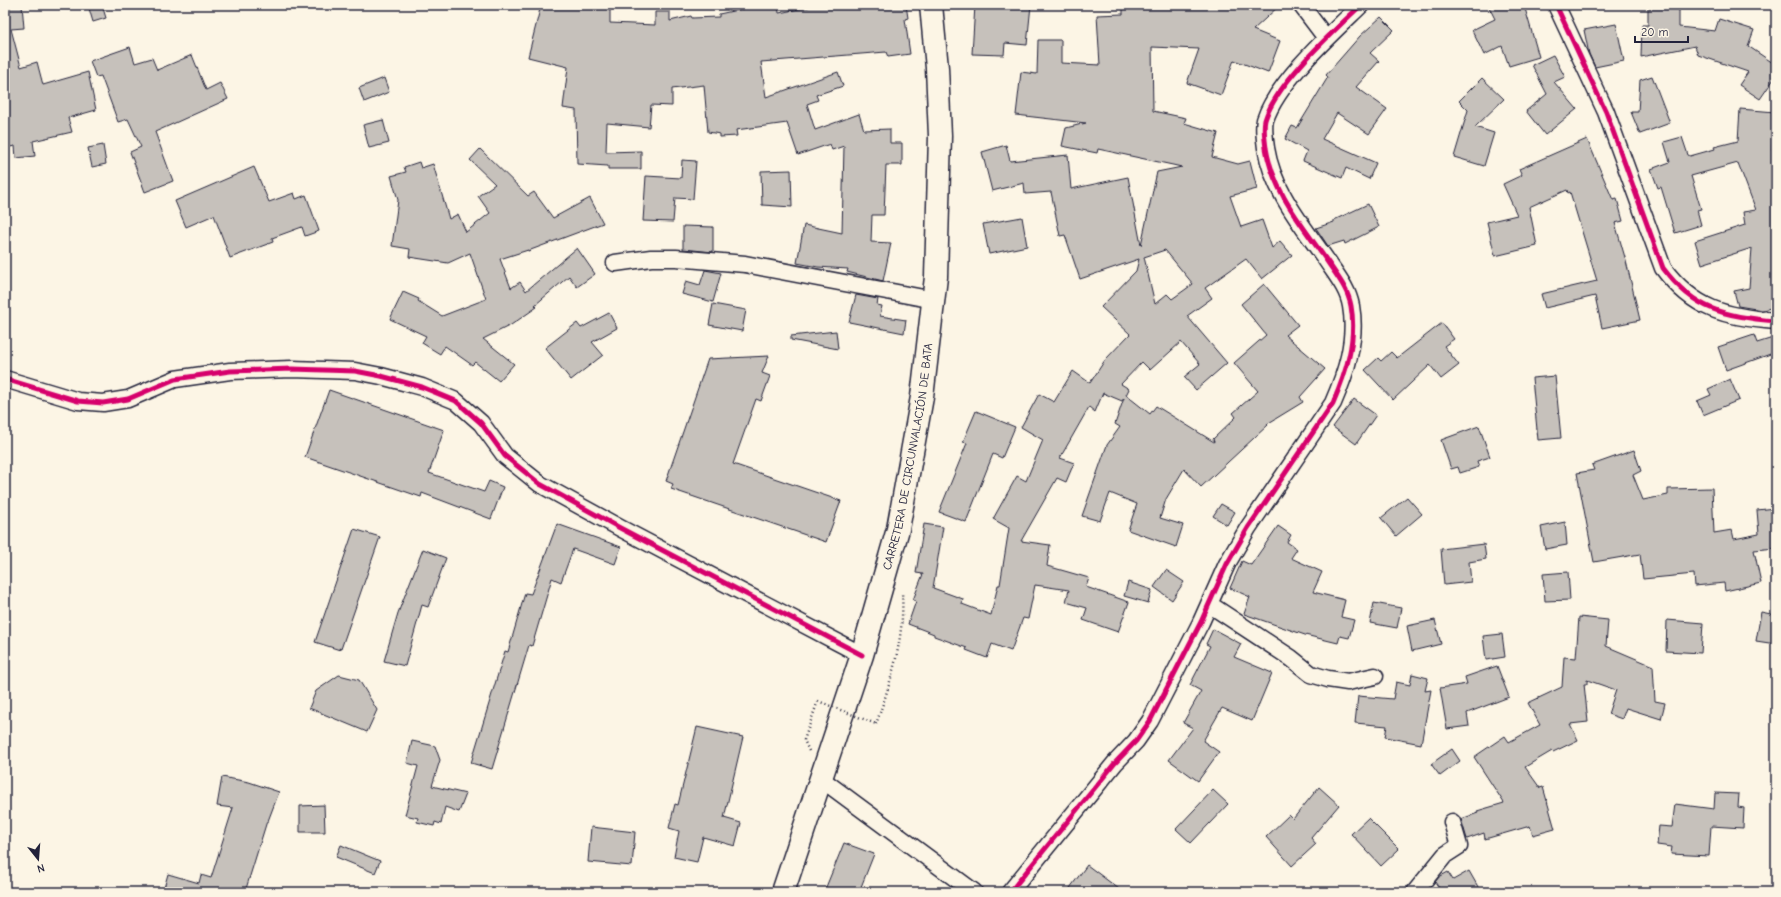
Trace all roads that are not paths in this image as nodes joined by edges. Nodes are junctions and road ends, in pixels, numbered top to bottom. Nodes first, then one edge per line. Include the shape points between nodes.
1 (931, 5) edge
2 (1301, 5) edge
3 (1362, 5) edge
4 (1556, 5) edge
5 (1326, 38) junction
6 (616, 263) dead end
7 (934, 300) junction
8 (1776, 321) edge
9 (5, 379) edge
10 (1209, 604) junction
11 (862, 655) junction
12 (1375, 676) dead end
13 (820, 778) junction
14 (1452, 822) dead end
15 (783, 892) edge
16 (974, 892) edge
17 (1010, 892) edge
18 (1415, 892) edge

1 - 7 main road, CARRETERA DE CIRCUNVALACIÓN DE BATA via 940,136
2 - 5 street
3 - 5 street
4 - 8 street via 1606,112 1664,268 1676,285 1703,305 1724,314 1746,319
5 - 10 street via 1292,76 1272,105 1265,122 1265,139 1273,173 1286,203 1346,288 1353,328 1349,358 1333,403 1248,528 1227,564
6 - 7 street via 651,258 676,258 745,264
7 - 11 main road, CARRETERA DE CIRCUNVALACIÓN DE BATA via 922,397 898,529
9 - 11 street via 78,401 103,403 128,399 175,379 230,371 355,371 422,387 456,401 481,423 505,456 540,484
10 - 12 street via 1311,674 1348,682
10 - 17 street via 1168,688 1140,736 1115,762
11 - 13 main road, CARRETERA DE CIRCUNVALACIÓN DE BATA
13 - 15 main road, CARRETERA DE CIRCUNVALACIÓN DE BATA
13 - 16 street
14 - 18 street via 1459,846 1445,855

